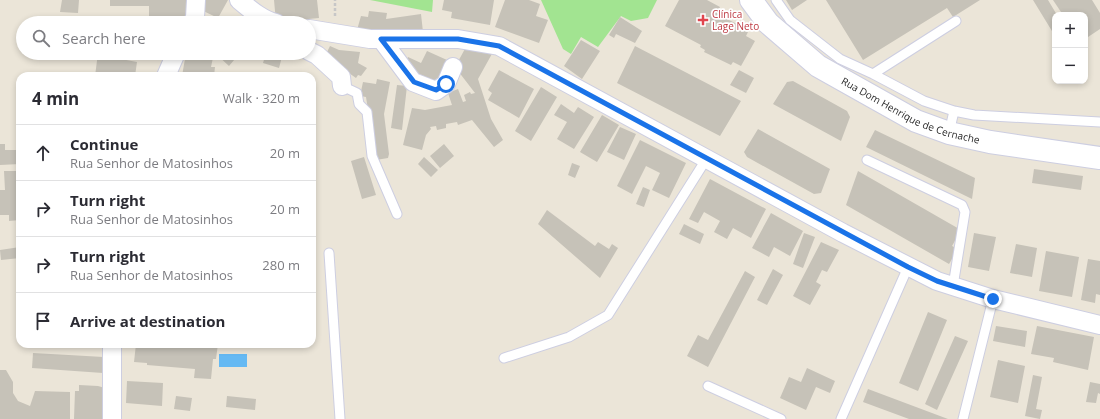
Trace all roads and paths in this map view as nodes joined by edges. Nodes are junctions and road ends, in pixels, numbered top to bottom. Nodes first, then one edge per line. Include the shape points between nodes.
1 (196, 0) edge
2 (751, 0) edge
3 (776, 0) edge
4 (249, 4) edge
5 (195, 16) edge
6 (264, 16) edge
7 (956, 21) dead end
8 (316, 30) edge
9 (381, 39) junction
10 (316, 54) edge
11 (173, 60) edge
12 (453, 67) dead end
13 (168, 72) edge
14 (873, 74) junction
15 (342, 86) joint
16 (954, 111) junction
17 (1100, 122) edge
18 (949, 133) junction
19 (707, 158) junction
20 (1100, 158) edge
21 (867, 160) dead end
22 (397, 214) dead end
23 (329, 253) dead end
24 (908, 267) junction
25 (954, 286) junction
26 (993, 299) junction
27 (1100, 325) edge
28 (112, 348) edge
29 (504, 358) dead end
30 (708, 386) dead end
31 (112, 419) edge
32 (340, 419) edge
33 (782, 419) edge
34 (841, 419) edge
35 (963, 419) edge

1 - 5 street
2 - 18 street, Rua Dom Henrique de Cernache via 768,23 818,66 916,121
3 - 14 lane via 790,20 840,59
4 - 6 street
7 - 14 lane
8 - 9 street
9 - 12 street via 414,82 436,90 446,84
9 - 19 street via 458,39 499,46
10 - 15 street via 341,77
11 - 13 street
14 - 16 lane via 924,101
15 - 22 lane via 357,93 359,104 367,112 372,156
16 - 17 lane
16 - 18 lane
18 - 20 street, Rua Dom Henrique de Cernache via 990,142
19 - 24 street
19 - 29 lane via 608,315 569,338
21 - 25 lane via 962,205 964,212
23 - 32 lane
24 - 25 street
24 - 34 lane
25 - 26 street
26 - 27 street
26 - 35 lane
28 - 31 street
30 - 33 lane

